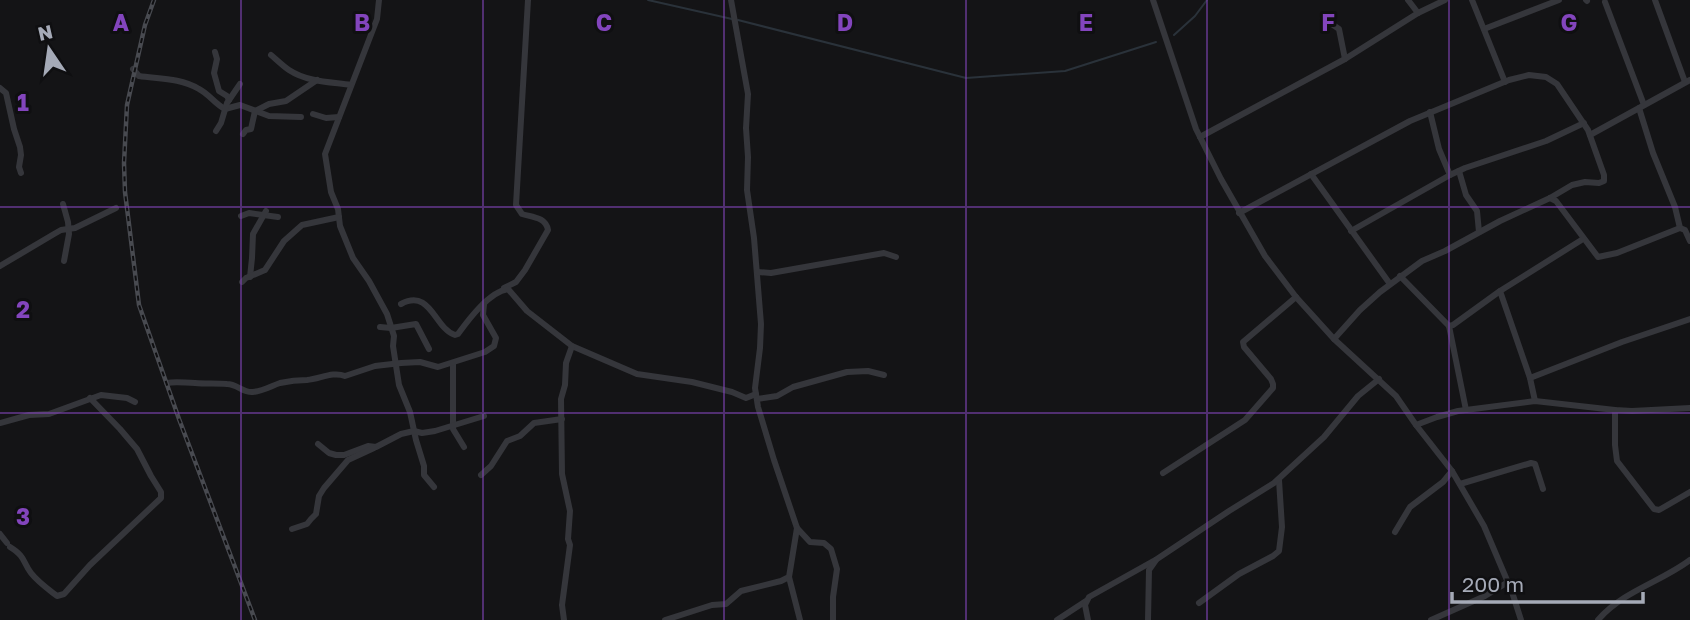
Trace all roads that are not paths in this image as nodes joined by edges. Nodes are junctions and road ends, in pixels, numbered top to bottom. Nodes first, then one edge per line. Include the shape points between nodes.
1 (379, 0) edge
2 (528, 0) edge
3 (731, 0) edge
4 (1153, 0) edge
5 (1408, 0) edge
6 (1445, 0) edge
7 (1472, 0) edge
8 (1559, 0) edge
9 (1655, 0) edge
10 (1605, 2) dead end
11 (1418, 13) junction
12 (1323, 18) dead end
13 (1484, 29) junction
14 (215, 52) dead end
15 (271, 55) dead end
16 (1345, 59) junction
17 (133, 69) dead end
18 (317, 80) junction
19 (1688, 81) edge
20 (1505, 82) junction
21 (240, 83) dead end
22 (351, 85) junction
23 (0, 88) edge
24 (229, 100) junction
25 (1642, 106) junction
26 (226, 109) junction
27 (255, 111) junction
28 (1430, 112) junction
29 (313, 114) dead end
30 (301, 117) dead end
31 (339, 117) junction
32 (1584, 123) junction
33 (216, 131) dead end
34 (243, 134) dead end
35 (1590, 135) junction
36 (1200, 137) junction
37 (1460, 171) junction
38 (21, 173) dead end
39 (1311, 174) junction
40 (1450, 175) junction
41 (1550, 198) junction
42 (63, 204) dead end
43 (116, 208) dead end
44 (265, 214) junction
45 (1239, 214) junction
46 (241, 216) dead end
47 (278, 217) dead end
48 (339, 217) junction
49 (1681, 228) junction
50 (68, 230) junction
51 (1351, 231) junction
52 (1479, 232) junction
53 (1583, 239) junction
54 (1690, 242) edge
55 (896, 257) dead end
56 (64, 261) dead end
57 (0, 266) edge
58 (757, 272) junction
59 (1400, 276) junction
60 (250, 277) junction
61 (242, 282) dead end
62 (1390, 285) junction
63 (502, 290) junction
64 (1500, 291) junction
65 (1296, 297) junction
66 (401, 304) dead end
67 (484, 304) junction
68 (1690, 319) edge
69 (1449, 326) junction
70 (380, 327) dead end
71 (391, 328) junction
72 (1334, 339) junction
73 (572, 345) junction
74 (429, 349) dead end
75 (453, 363) junction
76 (396, 364) junction
77 (884, 375) dead end
78 (1530, 378) junction
79 (1379, 379) junction
80 (167, 383) dead end
81 (756, 397) junction
82 (90, 398) junction
83 (1535, 401) junction
84 (135, 402) dead end
85 (1690, 408) edge
86 (1466, 410) junction
87 (1615, 410) junction
88 (484, 416) dead end
89 (562, 419) junction
90 (0, 423) edge
91 (453, 425) junction
92 (1416, 425) junction
93 (414, 431) junction
94 (318, 444) dead end
95 (376, 447) junction
96 (464, 447) dead end
97 (1452, 471) junction
98 (1163, 473) dead end
99 (481, 475) dead end
100 (1279, 480) junction
101 (1460, 484) junction
102 (434, 487) dead end
103 (1544, 489) dead end
104 (1690, 492) edge
105 (797, 528) junction
106 (292, 529) dead end
107 (1395, 532) dead end
108 (0, 534) edge
109 (1157, 559) junction
110 (1687, 562) edge
111 (1690, 570) edge
112 (789, 577) junction
113 (1507, 582) junction
114 (1086, 601) junction
115 (1199, 603) dead end
116 (564, 620) edge
117 (665, 620) edge
118 (800, 620) edge
119 (833, 620) edge
120 (1057, 620) edge
121 (1088, 620) edge
122 (1148, 620) edge
123 (1431, 620) edge
124 (1521, 620) edge
125 (1598, 620) edge

1 - 22 street via 377,19
2 - 63 street via 516,205 522,214 543,220 548,230 521,276
3 - 58 street via 748,94 747,190
4 - 36 street
5 - 11 street
6 - 11 street
7 - 13 street
8 - 13 street
9 - 19 street
10 - 25 street
11 - 16 street
12 - 16 street via 1339,29
13 - 20 street
14 - 24 street via 219,92
15 - 18 street via 300,76
16 - 36 street
17 - 26 street via 139,76 189,83
18 - 22 street
18 - 27 street via 286,101
19 - 25 street
20 - 28 street
20 - 32 street via 1529,75 1550,79
21 - 24 street
22 - 31 street
23 - 38 street via 6,93 20,146
24 - 26 street
25 - 35 street
25 - 49 street via 1653,153
26 - 27 street via 240,105
26 - 33 street
27 - 30 street
27 - 34 street via 251,129
28 - 39 street
28 - 40 street
29 - 31 street
31 - 48 street via 325,154
32 - 35 street
32 - 37 street
35 - 41 street via 1604,181 1572,185
36 - 45 street
37 - 40 street
37 - 52 street via 1466,195 1477,211
39 - 45 street
39 - 51 street
40 - 51 street
41 - 52 street
41 - 53 street
42 - 50 street
43 - 50 street
44 - 46 street
44 - 47 street
44 - 60 street via 253,234
45 - 65 street
48 - 60 street via 302,225 284,241 265,270
48 - 71 street via 354,258
49 - 53 street via 1600,258
49 - 54 street
50 - 56 street
50 - 57 street
51 - 62 street
52 - 59 street
53 - 64 street
55 - 58 street via 884,253
58 - 81 street via 761,331
59 - 62 street
59 - 69 street
60 - 61 street
62 - 72 street
63 - 67 street
63 - 73 street via 508,289 527,311
64 - 69 street
64 - 78 street
65 - 72 street
65 - 98 street via 1243,342 1273,388 1245,420
66 - 67 street via 407,300 426,304 455,335
67 - 75 street via 483,314 496,338 494,346
68 - 78 street
69 - 86 street
70 - 71 street
71 - 74 street via 416,324
71 - 76 street
72 - 79 street
73 - 81 street via 637,373
73 - 89 street via 561,399
75 - 76 street via 438,367 420,362
75 - 91 street
76 - 80 street via 251,392 231,384
76 - 93 street
77 - 81 street via 868,370 847,372 777,396
78 - 83 street
79 - 92 street
79 - 100 street
81 - 105 street
82 - 84 street via 101,395
82 - 90 street via 49,414
82 - 108 street via 137,449 161,498 57,596 30,573 20,553
83 - 86 street
83 - 87 street
85 - 87 street
86 - 92 street
87 - 104 street via 1618,461 1654,509
88 - 91 street
89 - 99 street via 534,423 507,441
89 - 116 street via 562,474 570,510
91 - 93 street
91 - 96 street
92 - 97 street
93 - 95 street
93 - 102 street via 424,475
94 - 95 street via 336,455
95 - 106 street via 348,460 319,496 316,514 307,524
97 - 101 street
97 - 107 street via 1410,507
100 - 109 street
100 - 115 street via 1279,551
101 - 103 street via 1531,463
101 - 113 street
105 - 112 street
105 - 119 street via 810,542 824,543 831,550 837,569
109 - 114 street
109 - 122 street via 1149,570
110 - 111 street
110 - 125 street via 1629,594
112 - 117 street via 741,592 726,604
112 - 118 street
113 - 123 street
113 - 124 street
114 - 120 street
114 - 121 street

